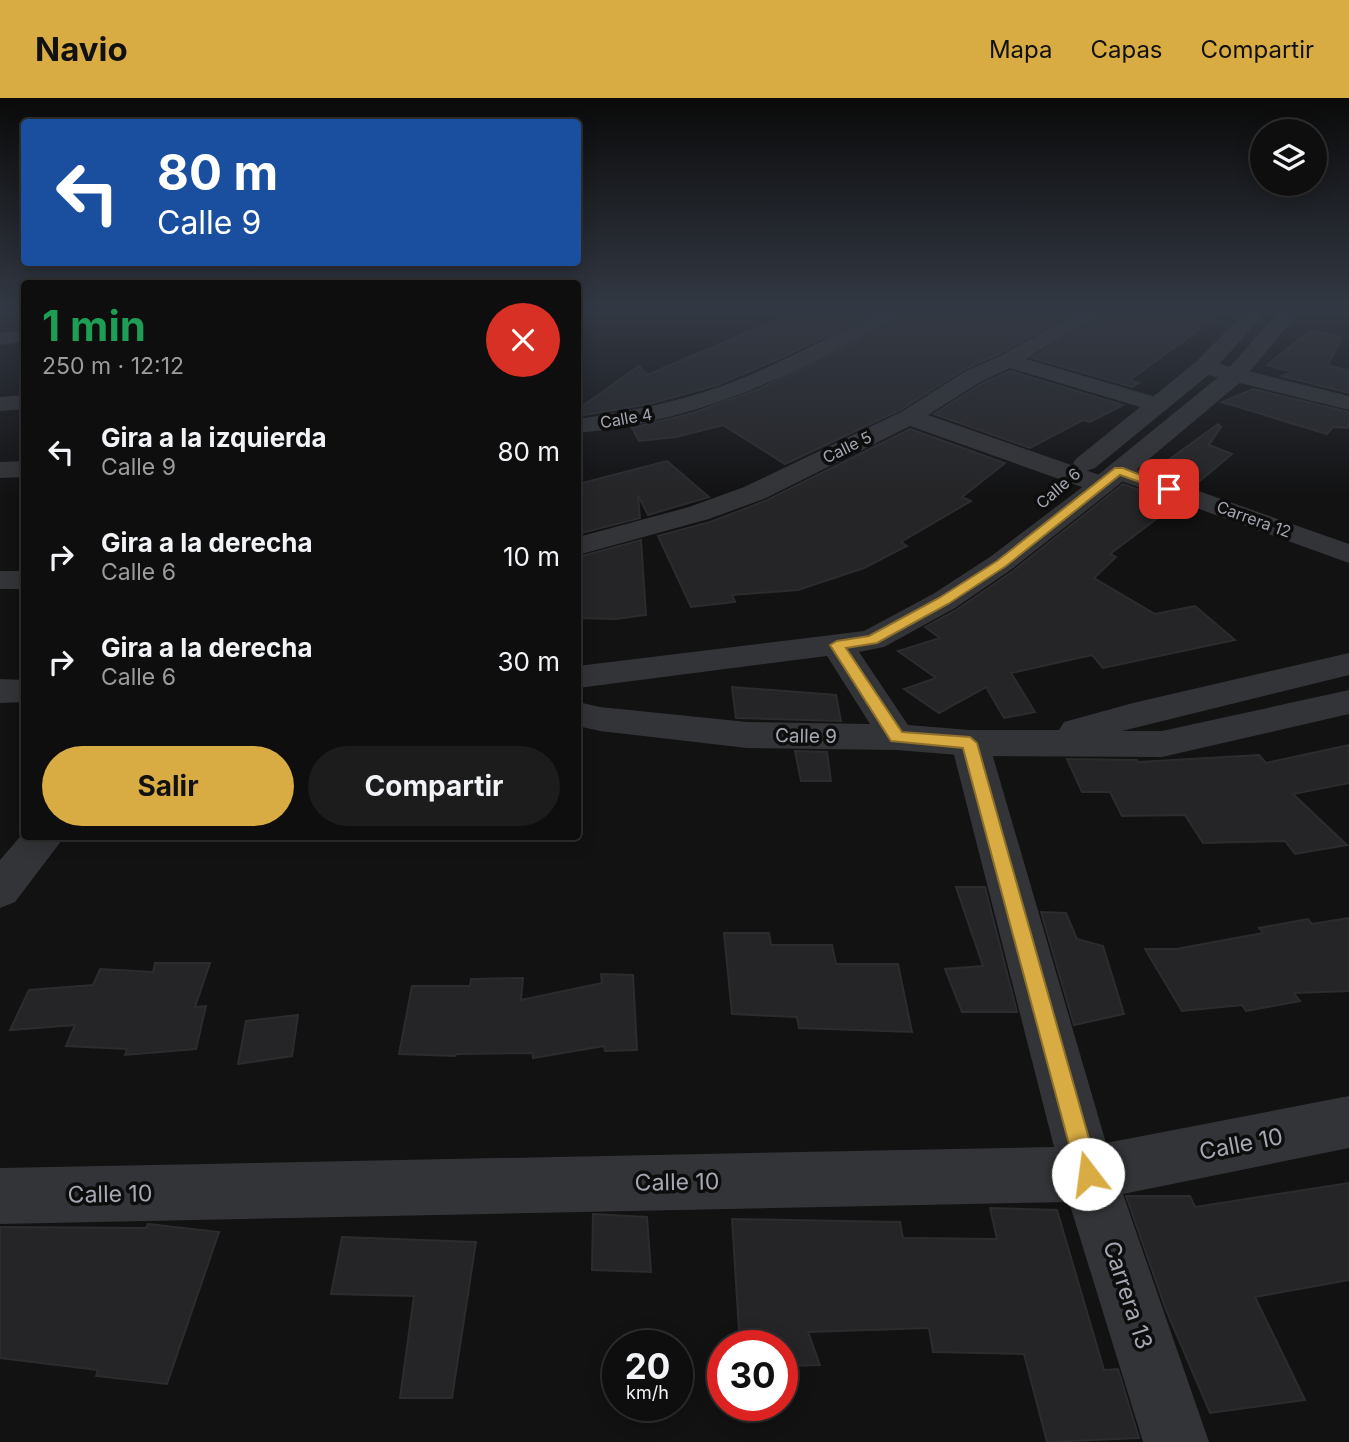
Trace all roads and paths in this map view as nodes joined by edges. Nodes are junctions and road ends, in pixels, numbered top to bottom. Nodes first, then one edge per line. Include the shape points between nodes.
1 (778, 371) edge
2 (985, 371) edge
3 (1044, 371) edge
4 (1199, 371) edge
5 (1218, 371) edge
6 (1239, 371) edge
7 (1235, 375) junction
8 (21, 402) edge
9 (1349, 403) edge
10 (0, 404) edge
11 (1158, 405) junction
12 (909, 417) junction
13 (581, 426) edge
14 (21, 469) edge
15 (0, 470) edge
16 (1073, 474) junction
17 (1111, 478) junction
18 (581, 545) edge
19 (1349, 554) edge
20 (0, 580) edge
21 (21, 580) edge
22 (837, 645) junction
23 (1349, 664) edge
24 (581, 677) edge
25 (0, 691) edge
26 (21, 691) edge
27 (1349, 702) edge
28 (581, 715) edge
29 (897, 737) junction
30 (970, 743) junction
31 (1035, 743) junction
32 (42, 840) edge
33 (0, 890) edge
34 (1349, 1122) edge
35 (1088, 1174) junction
36 (0, 1196) edge
37 (1176, 1442) edge

1 - 13 street, Calle 4 via 662,412
2 - 12 street, Calle 5
3 - 11 street
4 - 11 street, Calle 6
5 - 7 street
6 - 7 street, Calle 6
7 - 9 street
7 - 17 street, Calle 6
8 - 10 street
11 - 16 street, Calle 6
12 - 16 street, Carrera 12
12 - 18 street, Calle 5 via 754,493
14 - 15 street
16 - 17 street, Carrera 12
16 - 22 street, Calle 6 via 997,542 856,628
17 - 19 street, Carrera 12
17 - 22 street, Calle 6 via 944,601 873,640
20 - 21 street
22 - 24 street, Calle 6
22 - 29 street
23 - 31 street, Calle 9
25 - 26 street
27 - 31 street, Calle 9 via 1162,744
28 - 29 street, Calle 9 via 747,735
29 - 30 street, Calle 9
30 - 31 street, Calle 9
30 - 35 street, Carrera 13
32 - 33 street
34 - 35 street, Calle 10
35 - 36 street, Calle 10
35 - 37 street, Carrera 13

